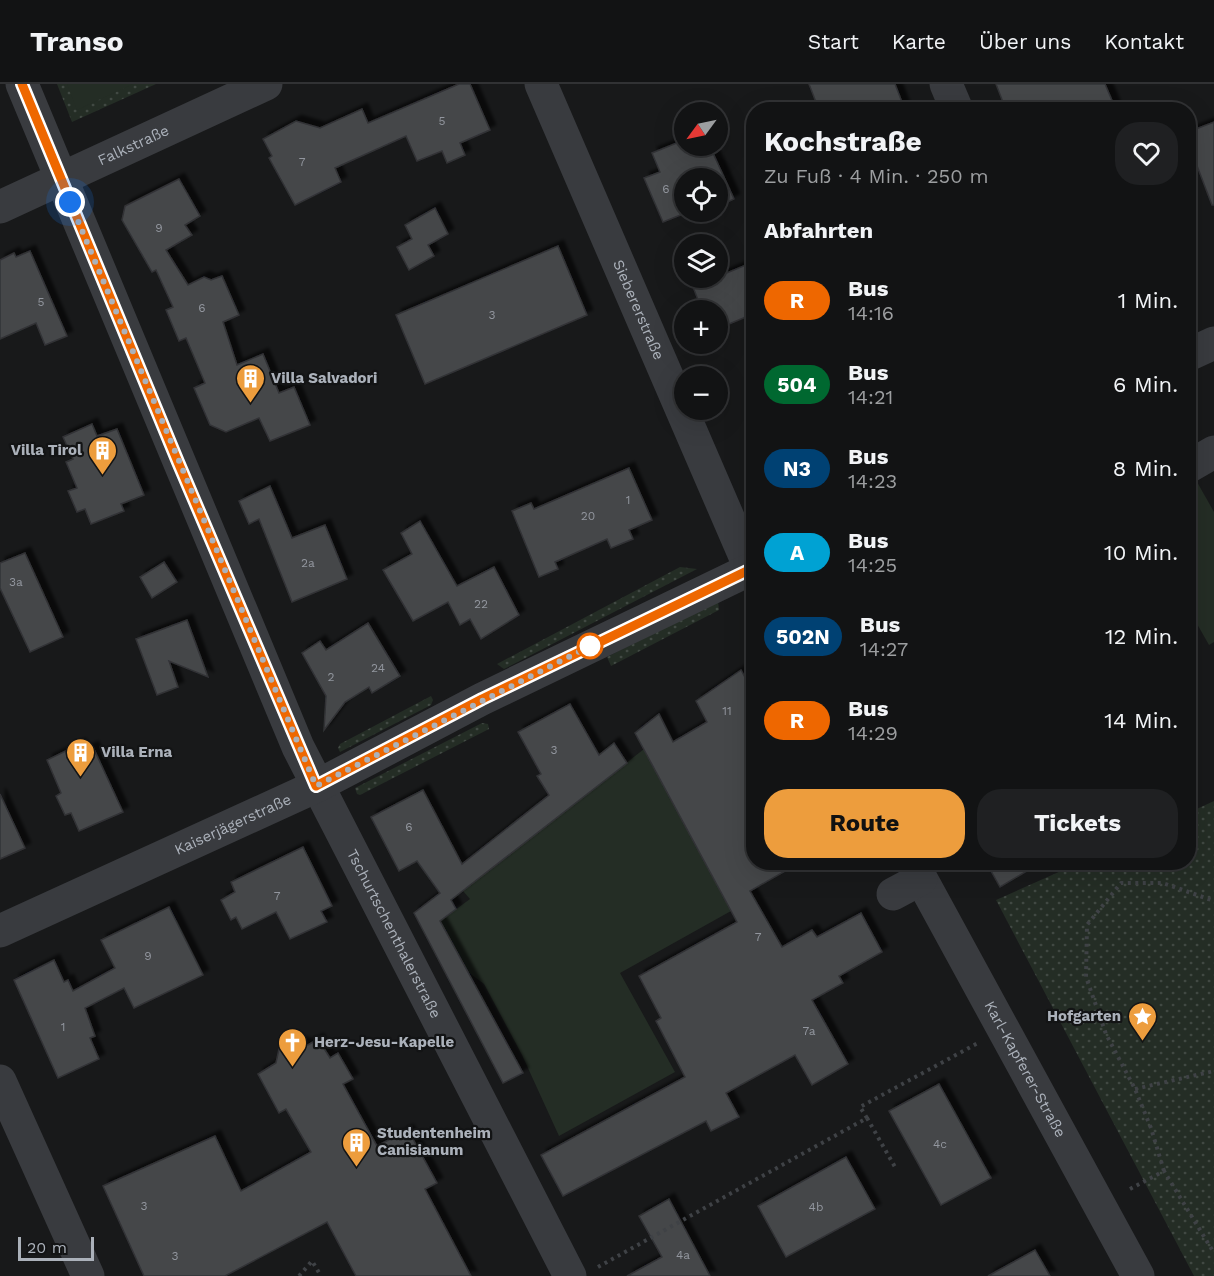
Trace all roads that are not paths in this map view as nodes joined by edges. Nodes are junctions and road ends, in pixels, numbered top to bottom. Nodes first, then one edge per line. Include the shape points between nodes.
1 (22, 84) edge
2 (266, 84) edge
3 (541, 84) edge
4 (946, 84) edge
5 (954, 102) edge
6 (60, 180) junction
7 (0, 207) edge
8 (1214, 343) edge
9 (1196, 351) edge
10 (1214, 452) edge
11 (1196, 462) edge
12 (746, 557) edge
13 (746, 574) edge
14 (316, 786) junction
15 (917, 871) edge
16 (893, 894) dead end
17 (0, 931) edge
18 (0, 1081) edge
19 (88, 1276) edge
20 (570, 1276) edge
21 (1138, 1276) edge

1 - 6 street, Tschurtschenthalerstraße
2 - 6 street, Falkstraße
3 - 12 street, Siebererstraße
4 - 5 street
6 - 7 street, Falkstraße
6 - 14 street, Tschurtschenthalerstraße
8 - 9 street
10 - 11 street
13 - 14 street, Kaiserjägerstraße via 493,694
14 - 17 street, Kaiserjägerstraße
14 - 20 street, Tschurtschenthalerstraße
15 - 16 street
15 - 21 street, Karl-Kapferer-Straße
18 - 19 street

